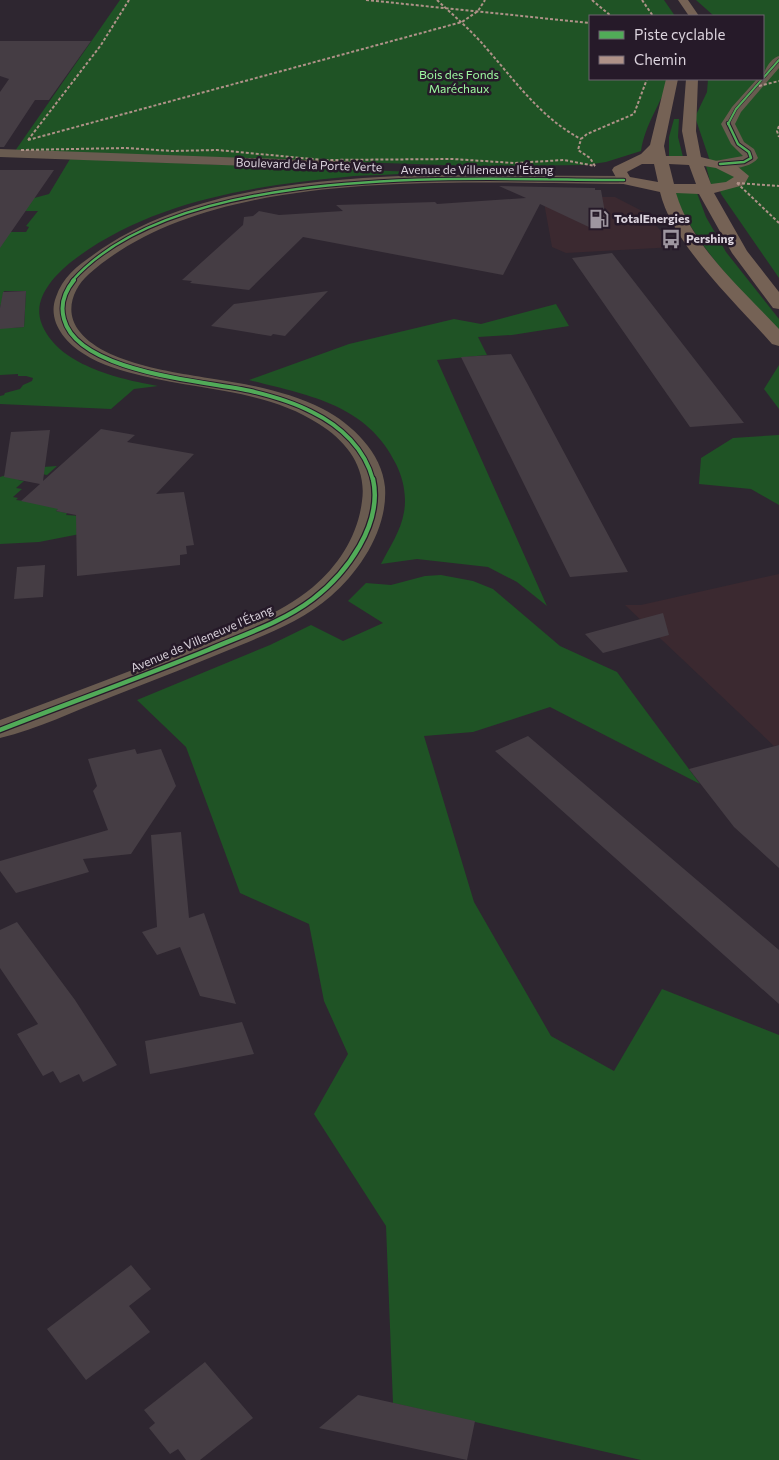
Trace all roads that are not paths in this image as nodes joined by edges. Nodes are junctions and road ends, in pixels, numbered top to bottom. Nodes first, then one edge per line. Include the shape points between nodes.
1 (677, 5) edge
2 (692, 15) edge
3 (779, 60) edge
4 (764, 79) edge
5 (672, 80) edge
6 (692, 80) edge
7 (763, 80) edge
8 (0, 153) edge
9 (659, 153) junction
10 (695, 161) junction
11 (720, 164) junction
12 (621, 175) junction
13 (667, 188) junction
14 (706, 188) junction
15 (779, 304) edge
16 (779, 340) edge
17 (0, 730) edge

1 - 2 main road
3 - 4 street
5 - 9 main road
6 - 10 main road via 689,131
7 - 11 street via 733,112 728,124 738,144 749,152 751,158 744,162
8 - 12 street, Boulevard de la Porte Verte
9 - 10 main road
9 - 12 main road via 639,160
9 - 13 main road
10 - 11 main road
10 - 14 main road
11 - 14 main road via 736,170 742,176 739,182 729,187
12 - 13 main road via 643,186
12 - 17 street, Avenue de Villeneuve l'Étang via 405,179 281,191 204,208 162,222 116,245 76,277 62,303 62,317 79,342 95,353 160,375 260,394 311,411 335,425 355,443 368,464 375,486 371,518 358,549 341,573 321,593 296,609 187,658
13 - 14 main road
13 - 16 main road via 688,236
14 - 15 main road via 740,253

